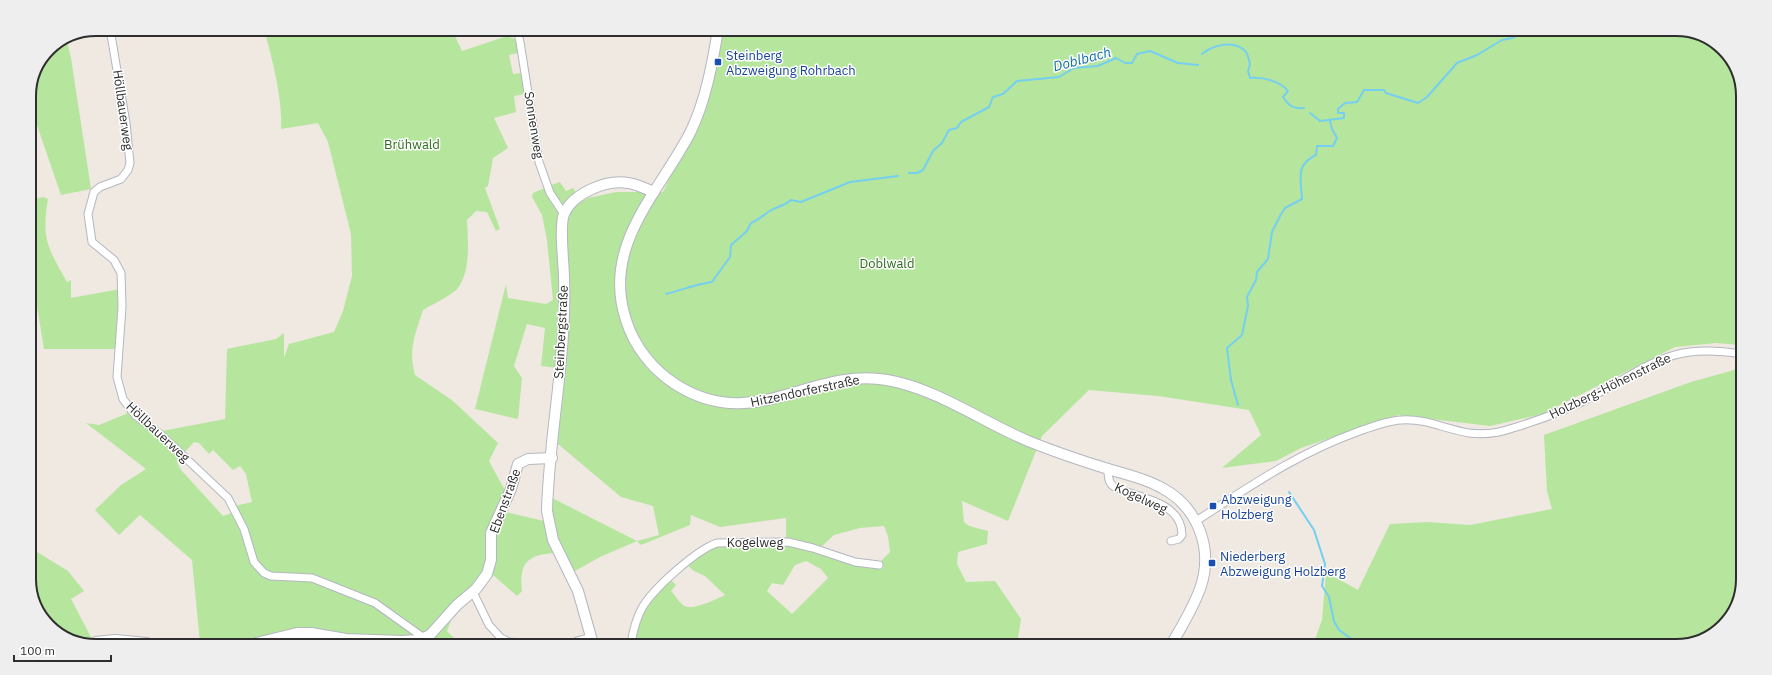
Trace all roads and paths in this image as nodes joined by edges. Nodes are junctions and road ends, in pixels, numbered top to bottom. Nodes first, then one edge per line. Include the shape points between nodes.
1 (111, 36) edge
2 (518, 36) edge
3 (717, 36) edge
4 (654, 192) junction
5 (564, 214) junction
6 (1736, 353) edge
7 (552, 458) junction
8 (1108, 469) junction
9 (1196, 521) junction
10 (1171, 541) dead end
11 (880, 565) dead end
12 (473, 592) junction
13 (424, 638) junction
14 (272, 639) edge
15 (346, 639) edge
16 (420, 639) edge
17 (503, 639) edge
18 (592, 639) edge
19 (632, 639) edge
20 (1174, 639) edge

1 - 13 street, Höllbauerweg via 126,123 130,164 121,180 100,187 94,192 88,214 92,242 114,260 120,273 122,307 117,377 123,399 136,416 159,433 228,498 244,529 254,562 264,573 272,576 312,578 375,603
2 - 5 street, Sonnenweg via 539,162 550,193
3 - 4 main road, Hitzendorferstraße via 705,95 697,116
4 - 5 main road via 629,183 612,182 587,192
4 - 8 main road, Hitzendorferstraße via 634,225 625,247 620,277 621,299 628,328 640,349 656,369 680,387 709,400 743,404 769,400 854,378 898,382 927,392 1018,437
5 - 7 main road, Steinbergstraße via 562,255 565,308
6 - 9 street, Holzberg-Höhenstraße via 1704,350 1668,356 1567,410 1494,433 1469,433 1419,420 1399,420 1382,424 1301,456
7 - 12 main road, Ebenstraße via 528,459 518,464 511,490 491,533 491,560 487,574
7 - 18 main road, Steinbergstraße via 547,511 550,532 578,591
8 - 9 main road, Hitzendorferstraße via 1162,488 1180,500
8 - 10 street, Kogelweg via 1109,480 1114,487 1162,504 1173,513 1182,535 1179,539
9 - 20 main road, Hitzendorferstraße via 1204,547 1203,575 1189,613
11 - 19 street, Kogelweg via 855,562 788,542 717,543 692,558 650,597 639,613
12 - 13 main road, Ebenstraße via 457,605 435,631
12 - 17 street via 489,625
13 - 16 main road
14 - 15 main road via 297,633 311,633

